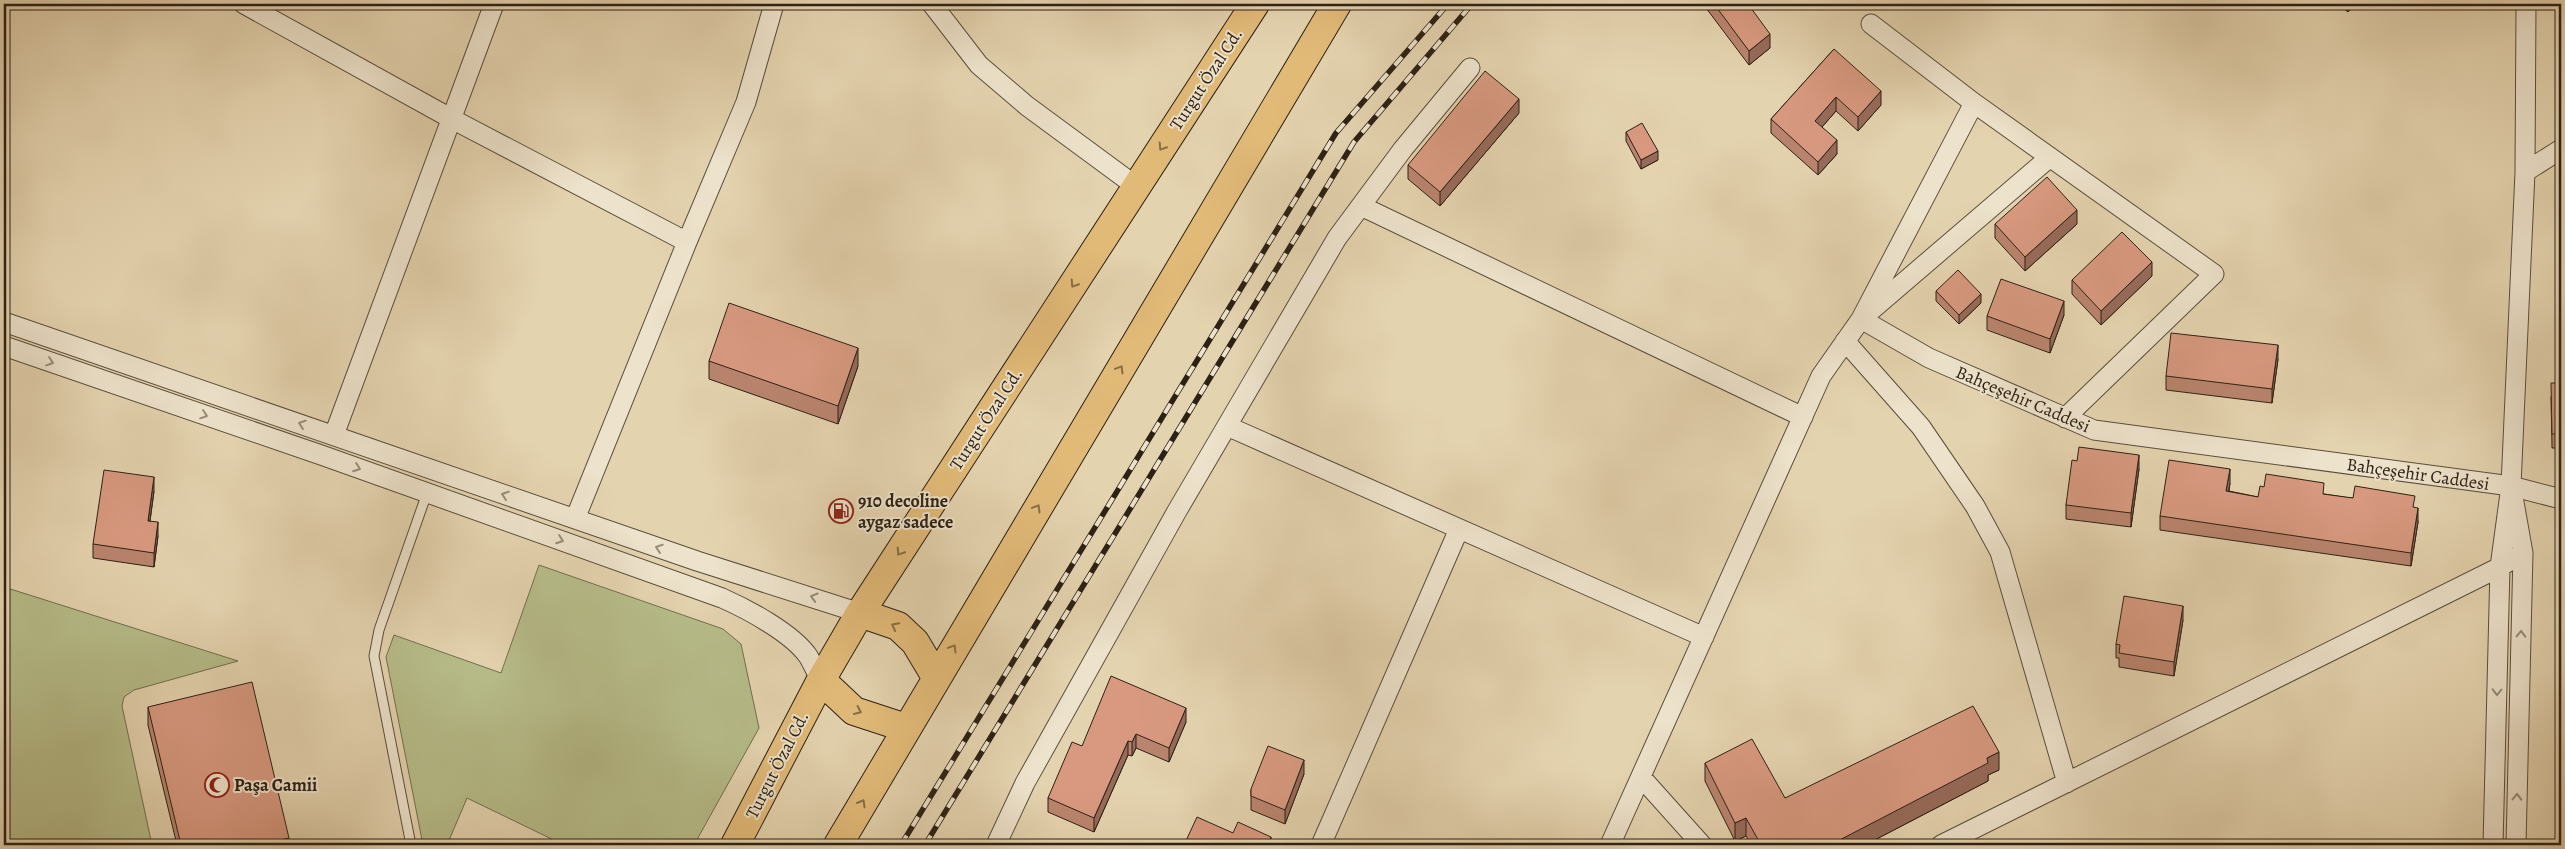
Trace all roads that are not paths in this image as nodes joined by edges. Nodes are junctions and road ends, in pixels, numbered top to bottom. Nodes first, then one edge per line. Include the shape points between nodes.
1 (244, 4) edge
2 (494, 4) edge
3 (774, 4) edge
4 (932, 4) edge
5 (1256, 4) edge
6 (1337, 4) edge
7 (2526, 4) edge
8 (1871, 24) dead end
9 (1470, 68) dead end
10 (1974, 103) junction
11 (452, 119) junction
12 (2561, 149) edge
13 (2050, 157) junction
14 (2525, 172) junction
15 (1137, 187) junction
16 (1361, 206) junction
17 (687, 242) junction
18 (1861, 318) junction
19 (4, 322) edge
20 (1845, 341) junction
21 (4, 346) edge
22 (1803, 418) junction
23 (2066, 418) junction
24 (1227, 426) junction
25 (334, 435) junction
26 (2512, 486) junction
27 (427, 493) junction
28 (2561, 498) edge
29 (575, 519) junction
30 (1459, 529) junction
31 (2523, 553) junction
32 (2500, 567) junction
33 (860, 613) junction
34 (1704, 638) junction
35 (936, 676) junction
36 (821, 680) junction
37 (906, 728) junction
38 (1641, 777) junction
39 (2067, 782) junction
40 (411, 845) edge
41 (736, 845) edge
42 (838, 845) edge
43 (996, 845) edge
44 (1321, 845) edge
45 (1610, 845) edge
46 (1702, 845) edge
47 (1941, 845) edge
48 (2493, 845) edge
49 (2516, 845) edge

1 - 11 street
2 - 11 street
3 - 17 street via 746,102
4 - 15 street via 979,65 1026,106
5 -> 15 main road, Turgut Özal Cd.
35 -> 6 main road
7 - 14 street
8 - 10 street
9 - 16 street via 1403,148
10 - 13 street
10 - 18 street
11 - 17 street
11 - 25 street
12 - 14 street
13 - 18 street
13 - 23 street via 2214,274
14 - 26 street
15 -> 33 main road, Turgut Özal Cd.
16 - 22 street
16 - 24 street via 1338,238
17 - 29 street
18 - 20 street
18 - 23 street, Bahçeşehir Caddesi via 1929,358
25 -> 19 street
20 - 22 street via 1821,376
20 - 39 street via 1921,427 1975,506 2000,552
21 -> 27 street
22 - 34 street
23 - 26 street, Bahçeşehir Caddesi via 2094,430
24 - 30 street
24 - 43 street via 1025,783
29 -> 25 street
26 - 28 street, Bahçeşehir Caddesi
26 - 31 street
26 - 32 street
27 -> 36 street via 713,594 752,612 807,655
27 - 40 lane via 374,656
33 -> 29 street
30 - 34 street
30 - 44 street
31 - 32 street
49 -> 31 street
32 - 39 street
32 -> 48 street
35 -> 33 main road via 915,642 898,626
33 - 36 main road, Turgut Özal Cd.
34 - 38 street
35 - 37 main road
36 -> 37 main road via 854,711
36 - 41 main road, Turgut Özal Cd.
42 -> 37 main road
38 - 45 street
38 - 46 street
39 - 47 street

